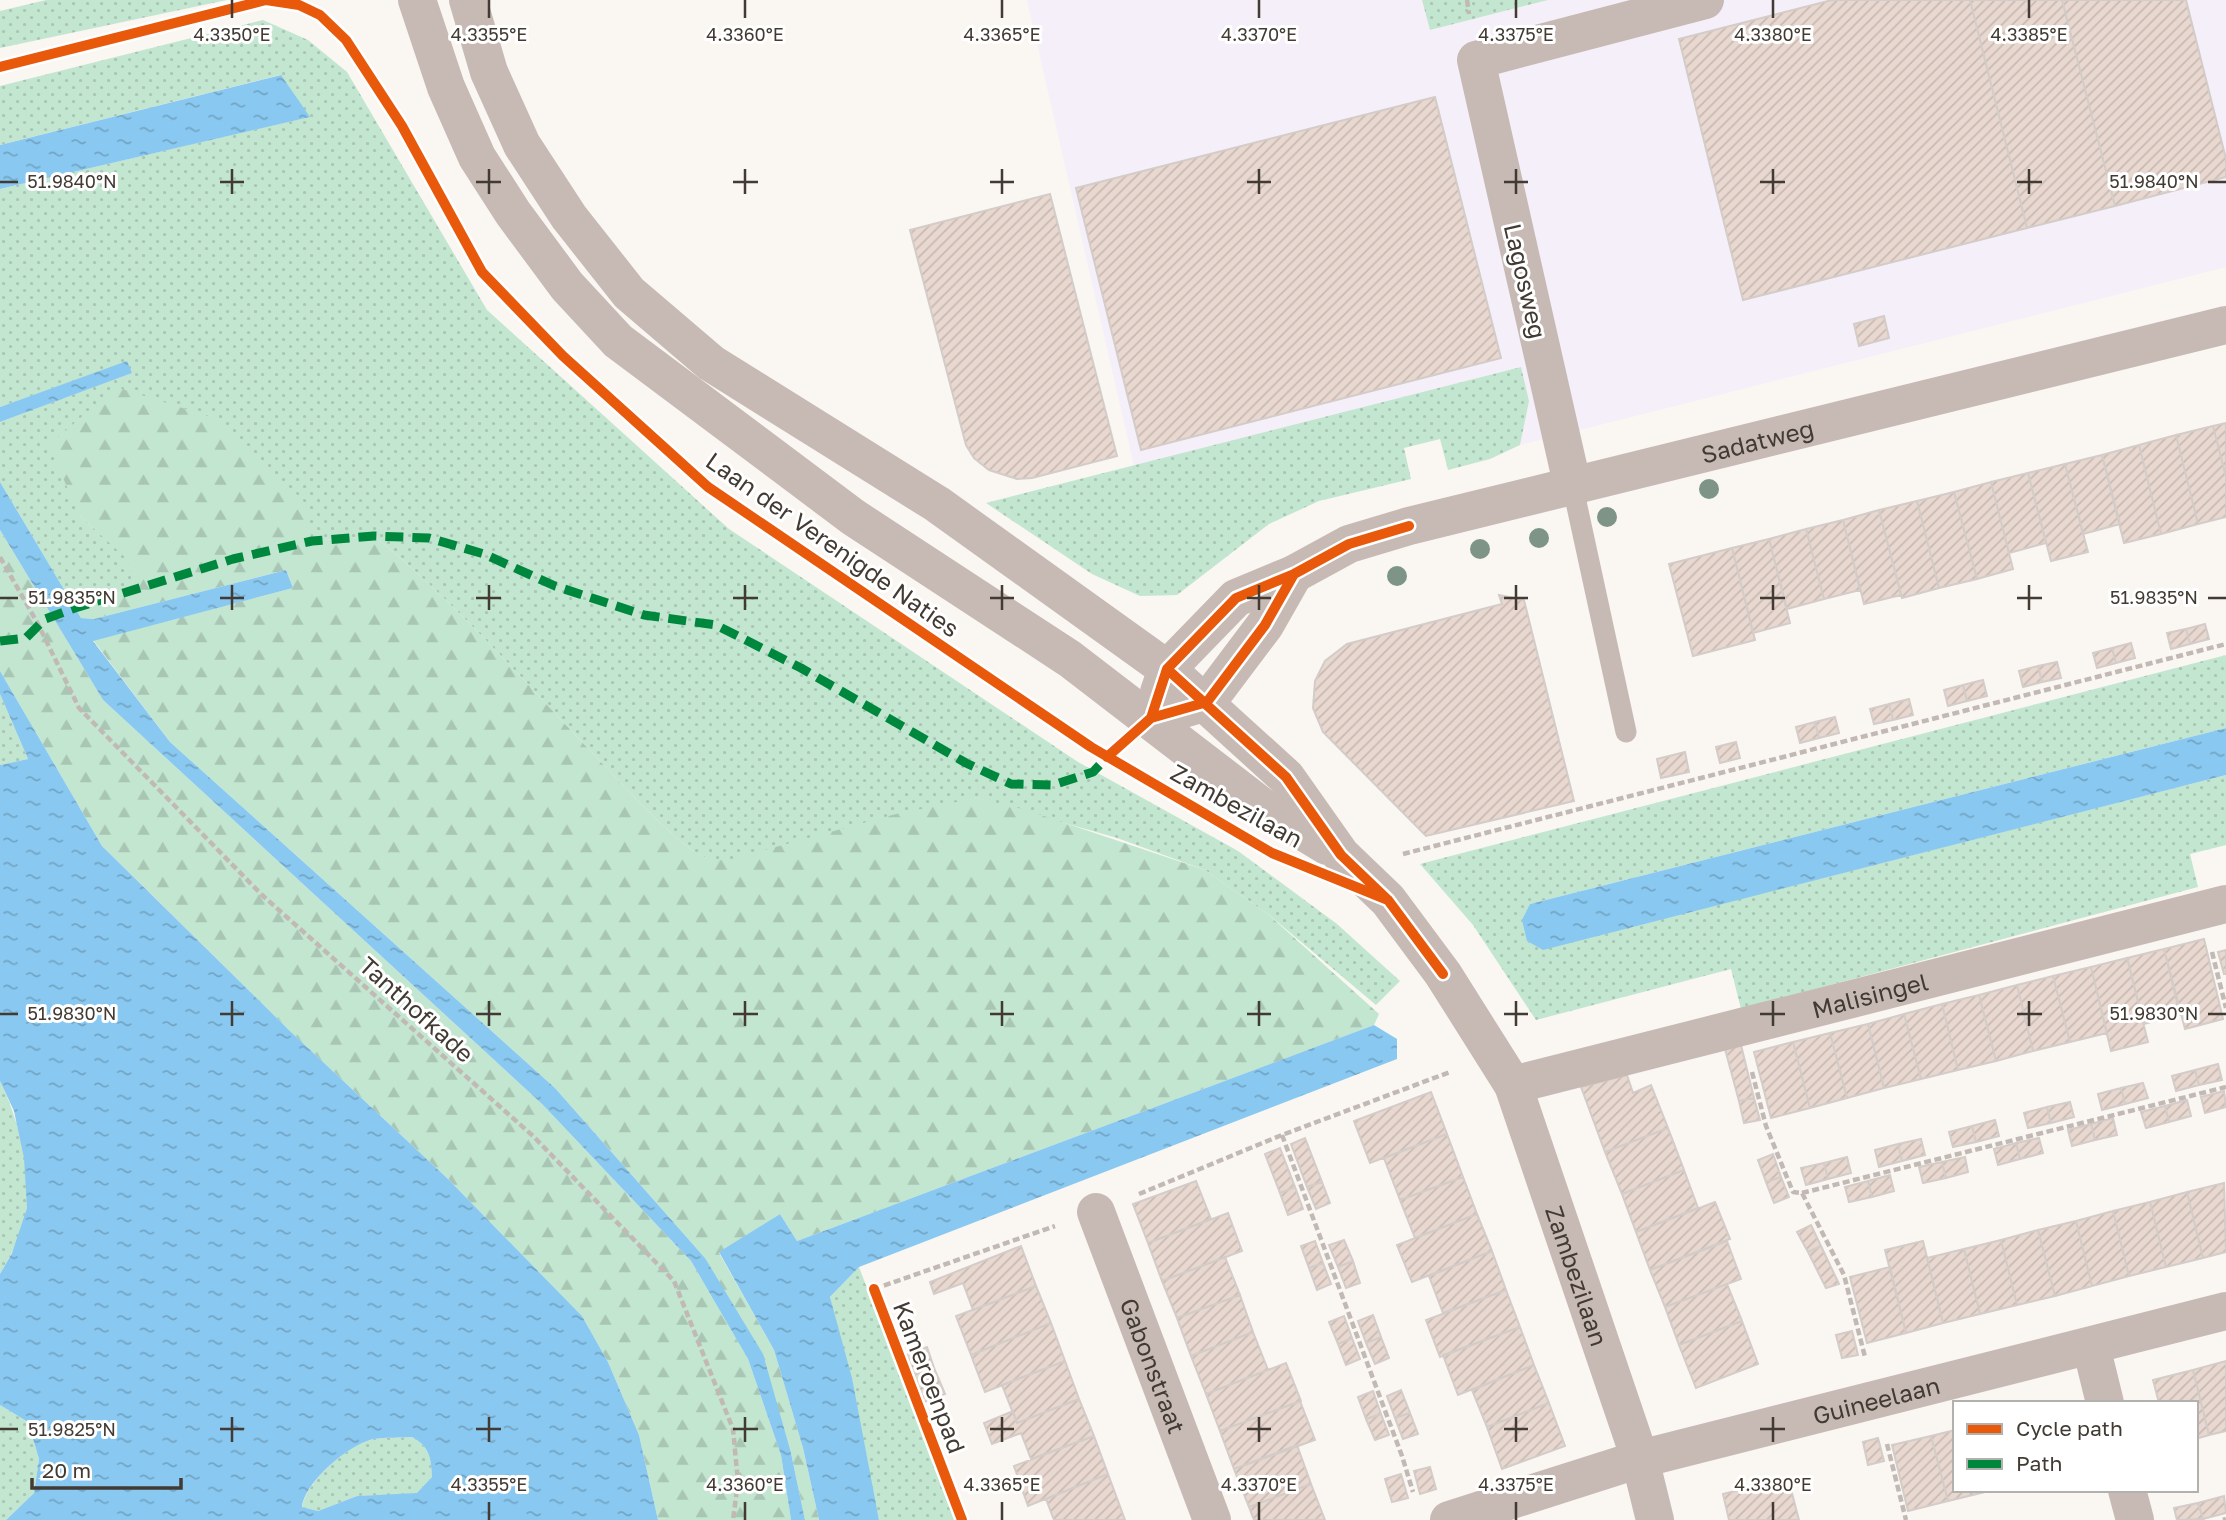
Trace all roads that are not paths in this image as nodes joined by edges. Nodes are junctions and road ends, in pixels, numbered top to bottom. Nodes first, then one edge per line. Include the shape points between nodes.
1 (417, 0) edge
2 (468, 0) edge
3 (1705, 0) edge
4 (2226, 324) edge
5 (1573, 488) junction
6 (1294, 574) junction
7 (1167, 669) junction
8 (1207, 702) junction
9 (1151, 718) junction
10 (1626, 732) dead end
11 (1341, 855) junction
12 (2214, 907) edge
13 (1503, 1070) junction
14 (1096, 1212) road end
15 (2226, 1311) edge
16 (2091, 1346) junction
17 (2105, 1401) edge
18 (1640, 1460) junction
19 (2128, 1492) edge
20 (1212, 1520) edge
21 (1450, 1520) edge
22 (1656, 1520) edge
23 (2135, 1520) edge

1 - 9 street, Laan der Verenigde Naties via 446,87 477,157 567,286 618,341 853,517 1070,659
2 - 7 street via 489,72 522,145 569,217 629,293 711,363 937,505
3 - 5 street, Lagosweg via 1476,60
4 - 5 street, Sadatweg
5 - 6 street, Sadatweg via 1349,544
5 - 10 lane
6 - 7 street, Sadatweg via 1236,598
6 - 8 street via 1265,625
7 - 8 street
7 - 9 street, Sadatweg
8 - 9 street
8 - 11 street, Zambezilaan via 1286,777
9 - 11 street, Zambezilaan via 1264,808
11 - 13 street, Zambezilaan via 1388,900 1443,974
12 - 13 street, Malisingel via 1741,1027
13 - 18 street, Zambezilaan
14 - 20 street, Gabonstraat
15 - 16 street, Guineelaan
16 - 17 street
16 - 18 street, Guineelaan
18 - 21 street, Guineelaan
18 - 22 street, Zambezilaan
19 - 23 street

